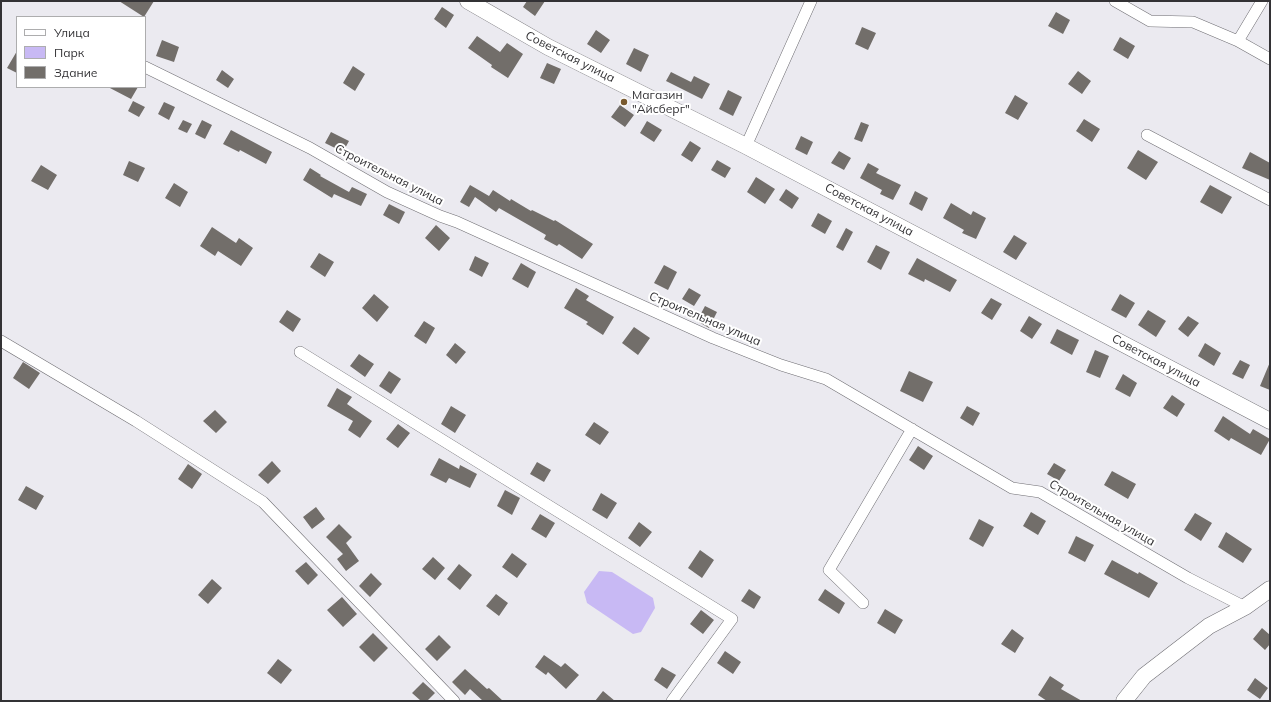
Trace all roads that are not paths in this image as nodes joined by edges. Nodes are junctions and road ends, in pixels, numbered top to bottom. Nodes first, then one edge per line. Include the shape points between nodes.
1 (468, 1) edge
2 (811, 1) edge
3 (1116, 1) edge
4 (1262, 1) edge
5 (1238, 41) junction
6 (1270, 59) edge
7 (146, 67) edge
8 (1147, 135) dead end
9 (746, 146) junction
10 (1270, 200) edge
11 (1, 341) edge
12 (300, 352) dead end
13 (1270, 421) edge
14 (912, 429) junction
15 (1270, 588) edge
16 (863, 603) dead end
17 (1245, 607) junction
18 (454, 701) edge
19 (672, 701) edge
20 (1124, 701) edge

1 - 9 main road, Советская улица via 548,47
2 - 9 street
3 - 5 street via 1150,21 1194,22
4 - 5 street
5 - 6 street
7 - 14 street, Строительная улица via 310,148 387,192 713,338 781,365 826,379
8 - 10 street
9 - 13 main road, Советская улица
11 - 18 street via 263,502
12 - 19 street via 732,619
14 - 16 street via 829,570
14 - 17 street, Строительная улица via 1012,488 1040,492 1188,578
15 - 17 main road
17 - 20 main road via 1209,626 1144,676

